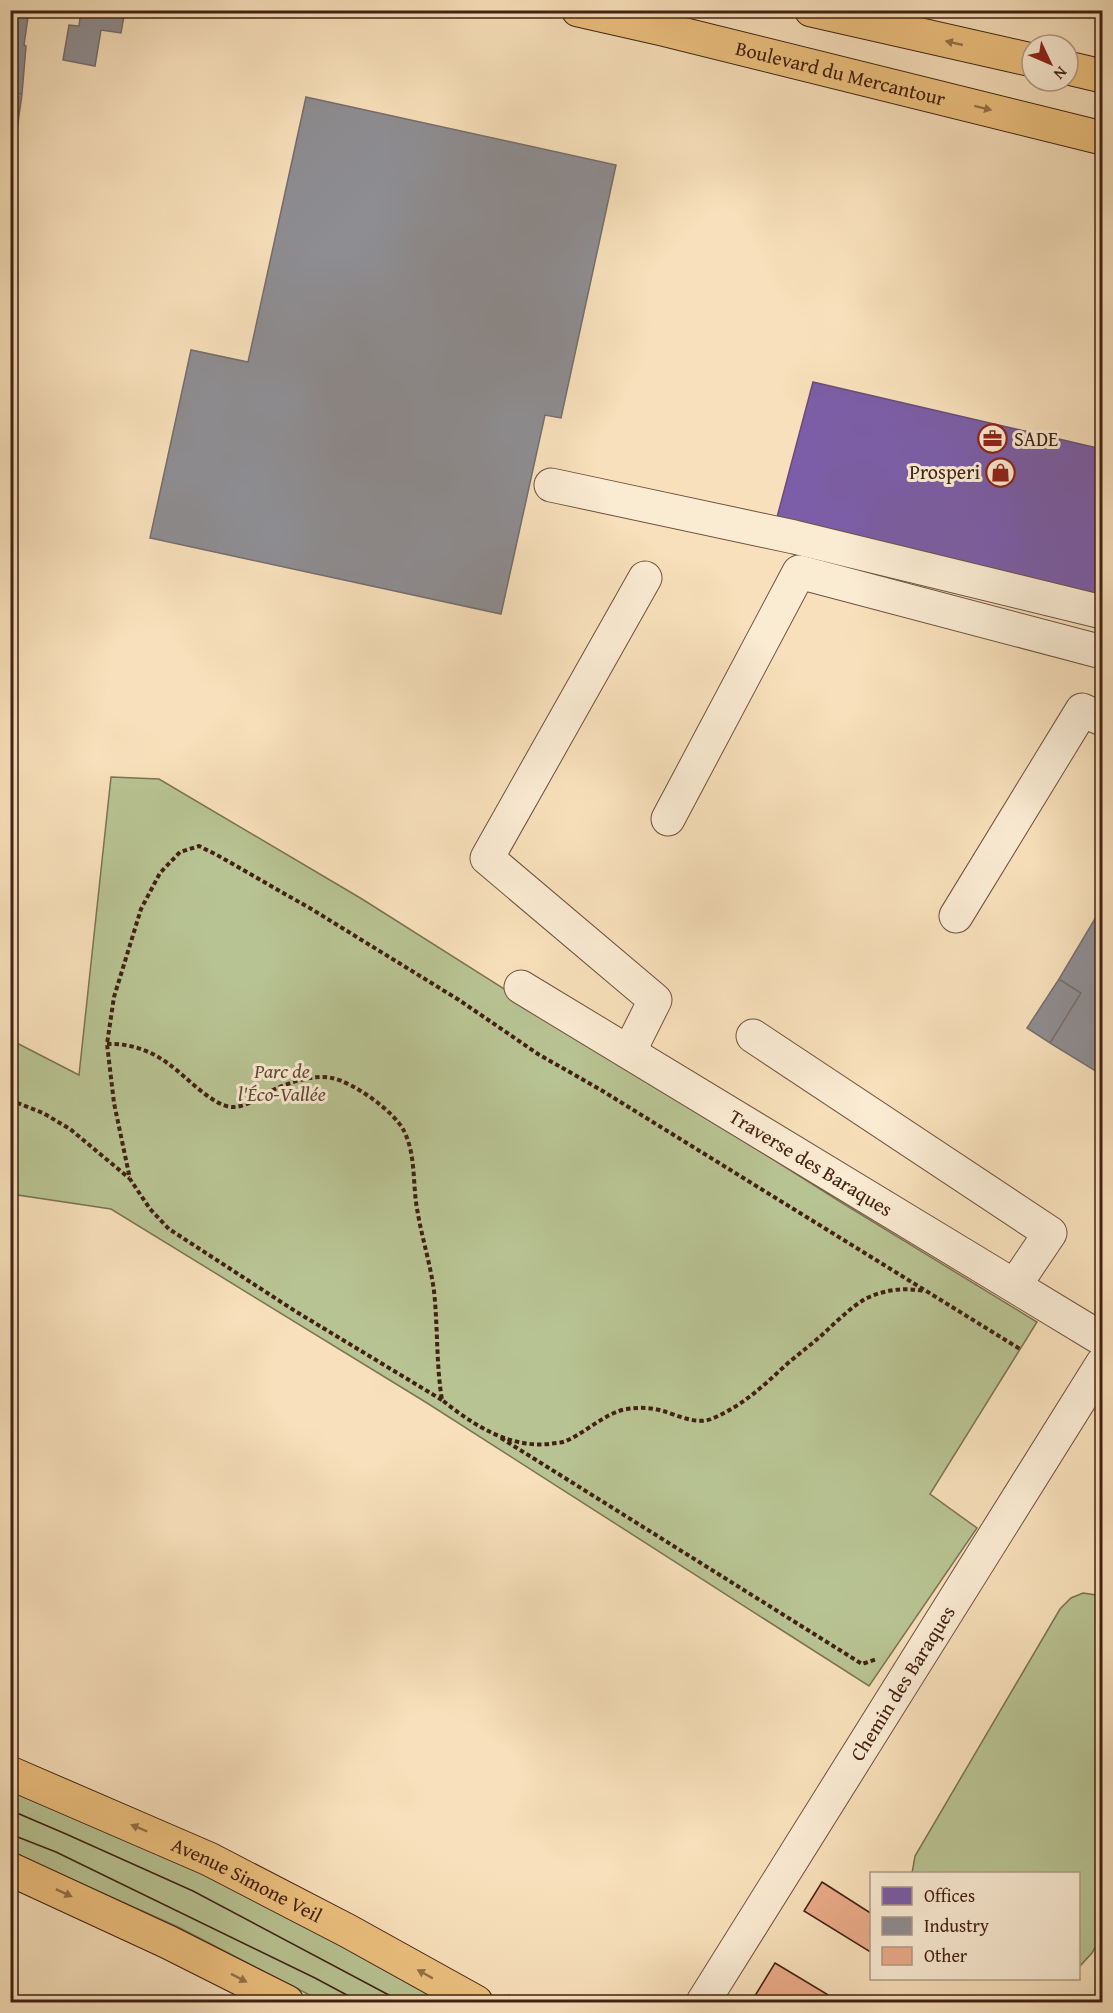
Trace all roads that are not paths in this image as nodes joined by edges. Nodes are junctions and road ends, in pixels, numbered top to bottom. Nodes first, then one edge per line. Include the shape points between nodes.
1 (578, 10) edge
2 (811, 10) edge
3 (1020, 57) edge
4 (1080, 71) edge
5 (1102, 76) edge
6 (1102, 138) edge
7 (552, 486) dead end
8 (645, 578) dead end
9 (1102, 612) edge
10 (1102, 652) edge
11 (1102, 719) edge
12 (668, 819) dead end
13 (956, 916) dead end
14 (520, 987) dead end
15 (753, 1036) dead end
16 (628, 1052) junction
17 (1015, 1285) junction
18 (1102, 1339) edge
19 (1102, 1364) edge
20 (10, 1773) edge
21 (10, 1869) edge
22 (287, 2002) edge
23 (476, 2002) edge
24 (703, 2002) edge

1 -> 6 main road, Boulevard du Mercantour
3 -> 2 main road
4 - 5 main road
7 - 9 street via 794,537
8 - 16 street via 487,858 655,1000
10 - 12 street via 800,572
11 - 13 street via 1082,710
14 - 16 street, Traverse des Baraques
15 - 17 street via 1050,1233
16 - 17 street, Traverse des Baraques
17 - 18 street, Traverse des Baraques
19 - 24 street, Chemin des Baraques
23 -> 20 main road, Avenue Simone Veil via 209,1859
21 -> 22 main road

